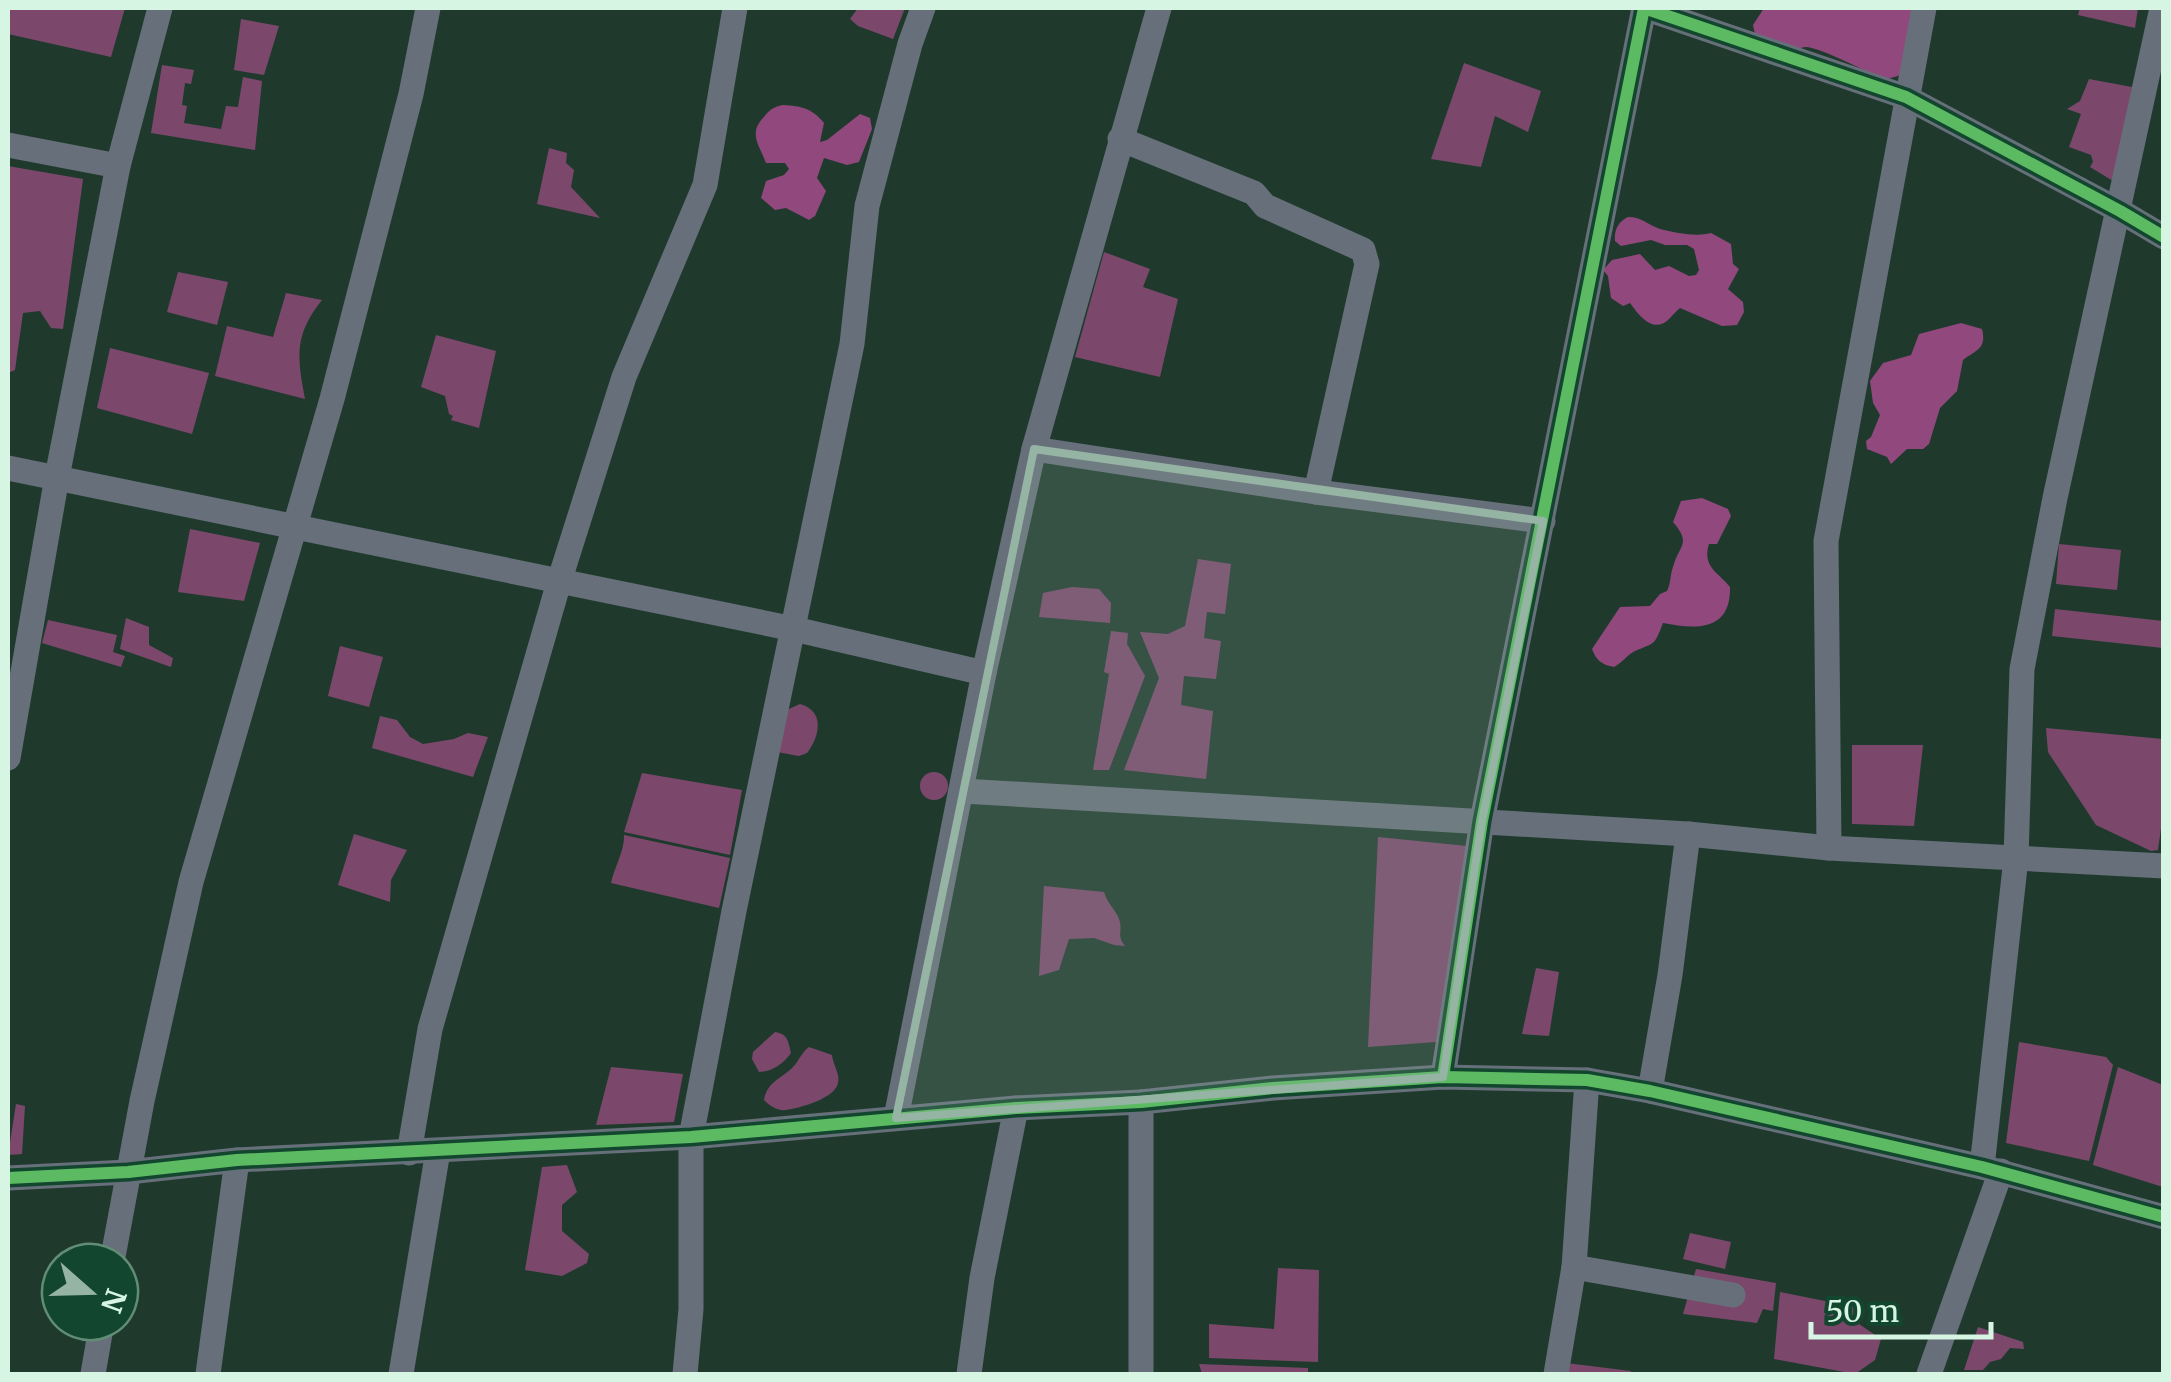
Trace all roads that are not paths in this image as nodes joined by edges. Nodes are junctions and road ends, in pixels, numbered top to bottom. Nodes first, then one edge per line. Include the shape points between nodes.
1 (160, 8) edge
2 (428, 8) edge
3 (736, 8) edge
4 (923, 8) edge
5 (1160, 8) edge
6 (1924, 8) edge
7 (2162, 8) edge
8 (1906, 97) junction
9 (1120, 140) junction
10 (8, 146) edge
11 (118, 166) junction
12 (2120, 211) junction
13 (2164, 237) edge
14 (1034, 449) junction
15 (8, 468) edge
16 (56, 477) junction
17 (1316, 492) junction
18 (1542, 521) junction
19 (293, 526) junction
20 (559, 582) junction
21 (794, 629) junction
22 (984, 673) junction
23 (8, 758) edge
24 (963, 791) junction
25 (1482, 821) junction
26 (1688, 834) junction
27 (1829, 848) junction
28 (2016, 858) junction
29 (2164, 866) edge
30 (1443, 1077) junction
31 (1587, 1080) junction
32 (1650, 1091) junction
33 (1140, 1102) junction
34 (1016, 1108) junction
35 (896, 1118) junction
36 (692, 1137) junction
37 (438, 1151) junction
38 (409, 1153) junction
39 (237, 1160) junction
40 (1991, 1169) junction
41 (128, 1172) junction
42 (8, 1178) edge
43 (2164, 1216) edge
44 (116, 1242) edge
45 (1574, 1267) junction
46 (1733, 1294) dead end
47 (99, 1342) edge
48 (93, 1374) edge
49 (208, 1374) edge
50 (401, 1374) edge
51 (685, 1374) edge
52 (968, 1374) edge
53 (1140, 1374) edge
54 (1556, 1374) edge
55 (1929, 1374) edge

1 - 11 street
2 - 19 street via 332,400
3 - 20 street via 705,185 624,377
4 - 21 street via 868,206 852,344
5 - 9 street
6 - 8 street
7 - 12 street
8 - 12 street
8 - 18 street via 1644,8
8 - 27 street via 1826,541
9 - 14 street
9 - 17 street via 1254,193 1265,206 1362,250 1367,264
10 - 11 street
11 - 16 street
12 - 13 street
12 - 28 street via 2022,670
14 - 17 street
14 - 22 street
15 - 16 street
16 - 19 street
16 - 23 street
17 - 18 street
18 - 25 street
19 - 20 street
19 - 41 street via 191,882
20 - 21 street
20 - 38 street via 430,1029
21 - 22 street
21 - 36 street
22 - 24 street
24 - 25 street
24 - 35 street
25 - 26 street
25 - 30 street
26 - 27 street
26 - 32 street
27 - 28 street
28 - 29 street
28 - 40 street
30 - 31 street
30 - 33 street
31 - 32 street
31 - 45 street
32 - 40 street
33 - 34 street
33 - 53 street
34 - 35 street
34 - 52 street
35 - 36 street
36 - 37 street
36 - 51 street via 692,1309
37 - 38 street
37 - 50 street
38 - 39 street
39 - 41 street
39 - 49 street
40 - 43 street
40 - 55 street
41 - 42 street
41 - 44 street
45 - 46 street
45 - 54 street
47 - 48 street

